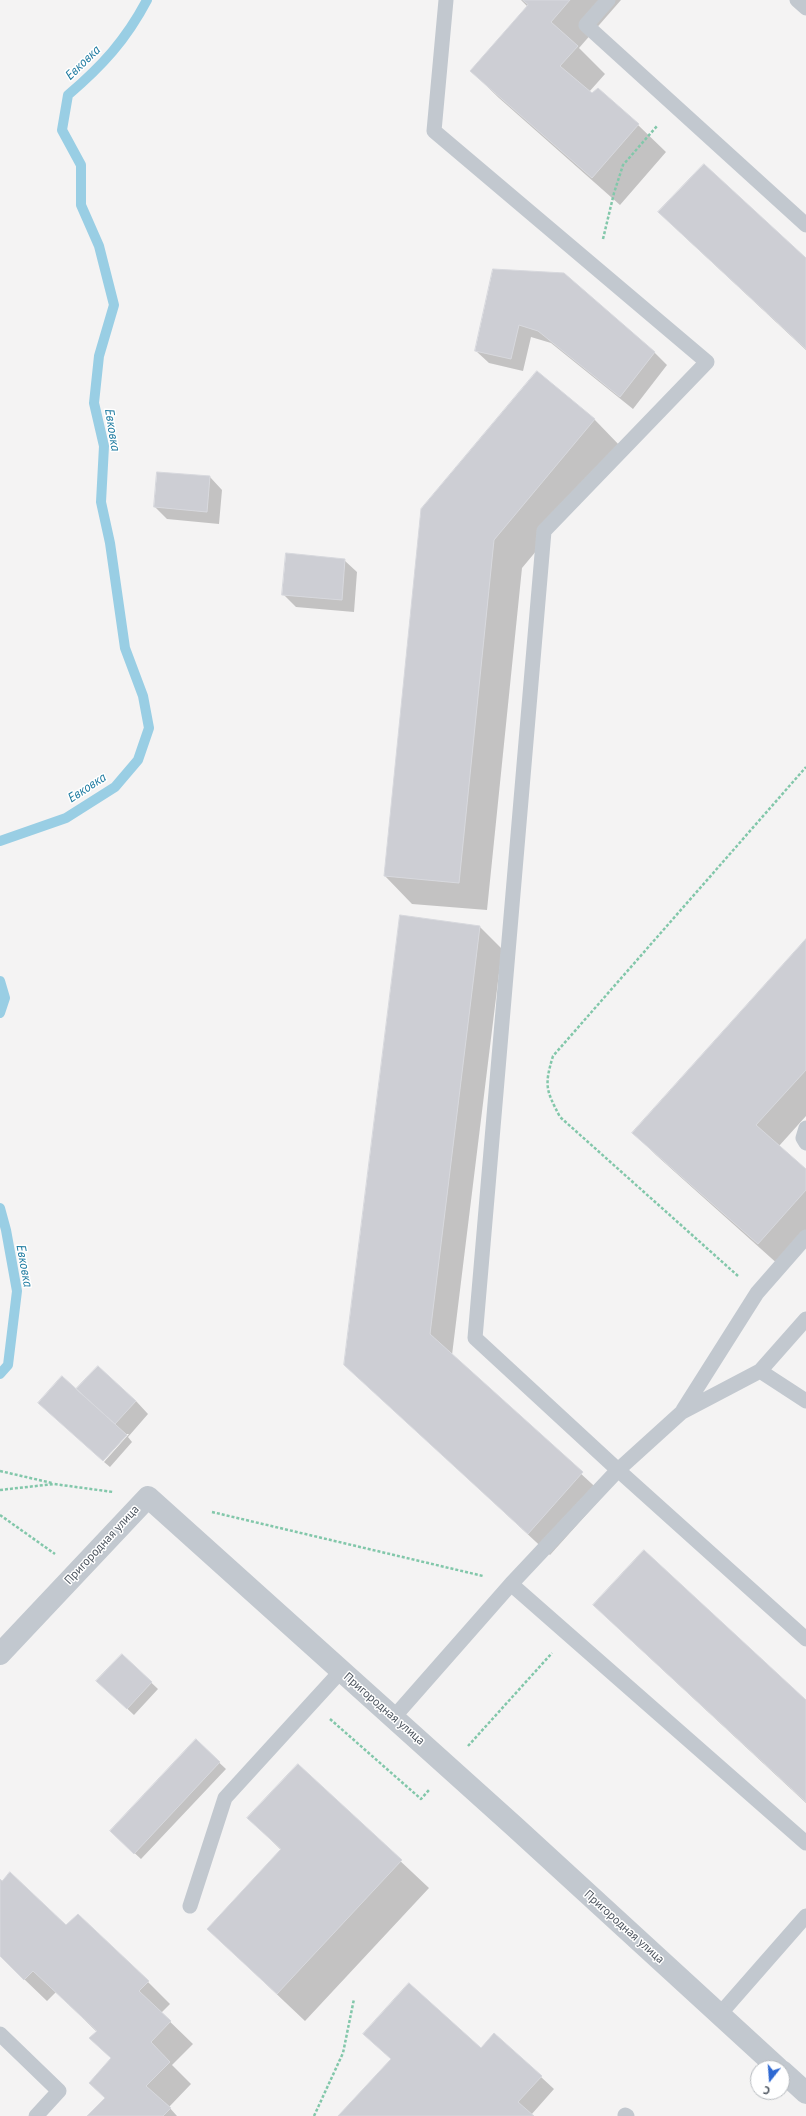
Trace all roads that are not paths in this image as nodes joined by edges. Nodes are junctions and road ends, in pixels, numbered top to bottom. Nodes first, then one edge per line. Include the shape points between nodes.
1 (446, 0) edge
2 (608, 0) edge
3 (797, 0) edge
4 (806, 8) edge
5 (806, 225) edge
6 (806, 1128) edge
7 (806, 1144) edge
8 (806, 1238) edge
9 (806, 1319) edge
10 (760, 1372) junction
11 (806, 1401) edge
12 (682, 1412) junction
13 (618, 1470) junction
14 (511, 1584) junction
15 (806, 1639) edge
16 (0, 1654) edge
17 (341, 1671) junction
18 (394, 1717) junction
19 (806, 1842) edge
20 (190, 1906) dead end
21 (806, 1916) edge
22 (720, 2014) junction
23 (0, 2034) edge
24 (769, 2060) edge
25 (790, 2078) edge
26 (806, 2093) edge
27 (36, 2116) edge

1 - 13 lane via 434,131 708,362 544,531 476,1338
2 - 5 lane via 586,26
3 - 4 lane
6 - 7 lane via 803,1138
8 - 12 lane via 757,1293
9 - 10 lane
10 - 11 lane
10 - 12 lane
12 - 13 lane
13 - 14 lane
13 - 15 lane
14 - 18 lane
14 - 19 lane
16 - 17 street, Пригородная улица via 148,1497
17 - 18 street, Пригородная улица
17 - 20 lane via 225,1798
18 - 22 street, Пригородная улица
21 - 22 lane
22 - 24 street, Пригородная улица
23 - 27 lane via 59,2091
25 - 26 street

